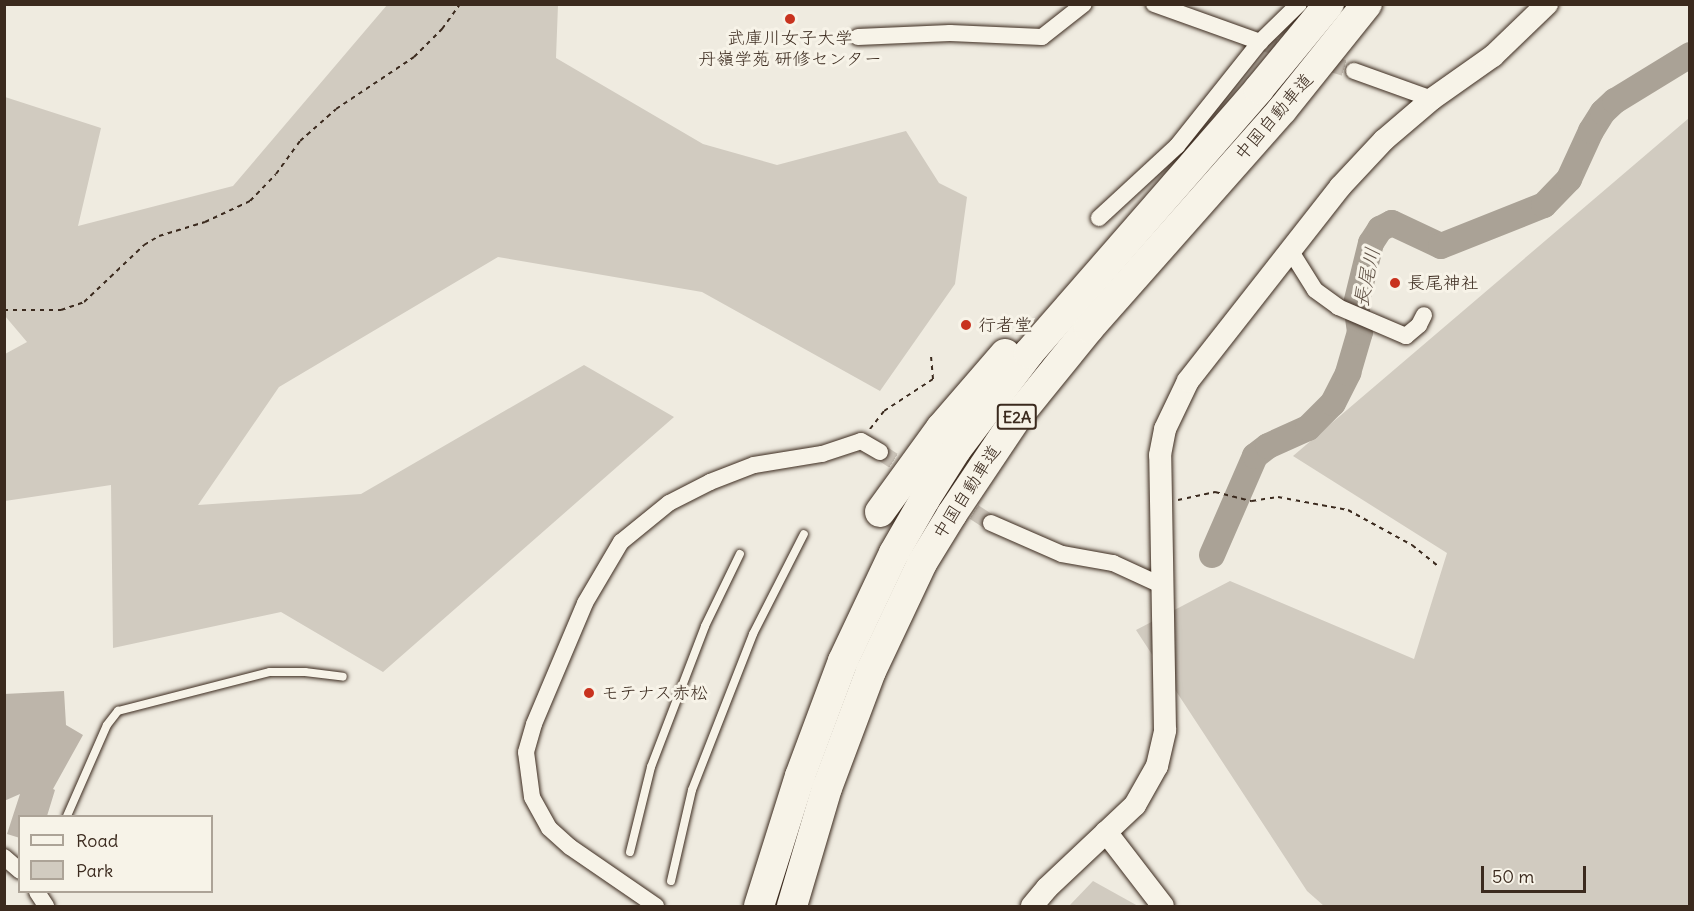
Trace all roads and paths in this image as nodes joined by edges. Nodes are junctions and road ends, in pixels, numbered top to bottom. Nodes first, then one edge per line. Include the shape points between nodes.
1 (460, 4) edge
2 (1084, 4) edge
3 (1154, 4) edge
4 (1299, 4) edge
5 (1329, 4) edge
6 (1367, 4) edge
7 (1547, 4) edge
8 (858, 37) dead end
9 (1260, 42) junction
10 (1353, 71) tunnel mouth
11 (1432, 99) junction
12 (1152, 209) junction
13 (1099, 218) dead end
14 (1290, 250) junction
15 (4, 310) edge
16 (1424, 315) dead end
17 (931, 354) dead end
18 (861, 441) junction
19 (880, 452) tunnel mouth
20 (1161, 499) junction
21 (880, 512) dead end
22 (990, 523) tunnel mouth
23 (804, 534) dead end
24 (740, 554) dead end
25 (1437, 565) dead end
26 (1163, 586) junction
27 (343, 677) dead end
28 (67, 815) edge
29 (1106, 832) junction
30 (630, 852) dead end
31 (4, 858) edge
32 (18, 869) edge
33 (671, 881) dead end
34 (38, 893) edge
35 (46, 906) edge
36 (656, 906) edge
37 (759, 906) edge
38 (792, 906) edge
39 (1032, 906) edge
40 (1163, 906) edge

1 - 15 path via 414,57 336,109 300,141 250,201 144,245 84,302 61,310
2 - 8 street via 1042,37 950,33
3 - 9 street
4 - 9 street
5 - 12 highway, 中国自動車道 / E2A
6 - 38 highway, 中国自動車道 / E2A via 1289,102 1074,346 1017,417 952,514 922,563 871,671 827,788
7 - 11 street via 1493,56
9 - 13 street via 1177,146
10 - 11 street
11 - 14 street via 1376,148
12 - 21 highway via 1042,315 972,391
12 - 37 highway, 中国自動車道 / E2A via 991,402 894,553 820,718
14 - 16 street via 1315,290 1338,307 1406,336 1419,326
14 - 20 street via 1188,381 1176,404 1165,429 1160,455
17 - 18 path via 933,379 884,411
18 - 19 street
18 - 36 street via 822,454 754,465 669,503 621,542 585,603 526,752 532,797 549,828 570,847
20 - 25 path via 1185,500 1215,492 1252,501 1278,497 1348,510 1412,545
20 - 26 street
22 - 26 street via 1062,554 1113,563
23 - 33 lane via 753,634 692,790
24 - 30 lane via 705,626 651,766
26 - 29 street via 1165,730 1157,766 1135,805
27 - 28 lane via 270,672 118,711 107,725
29 - 39 street
29 - 40 street
31 - 32 street
34 - 35 street

